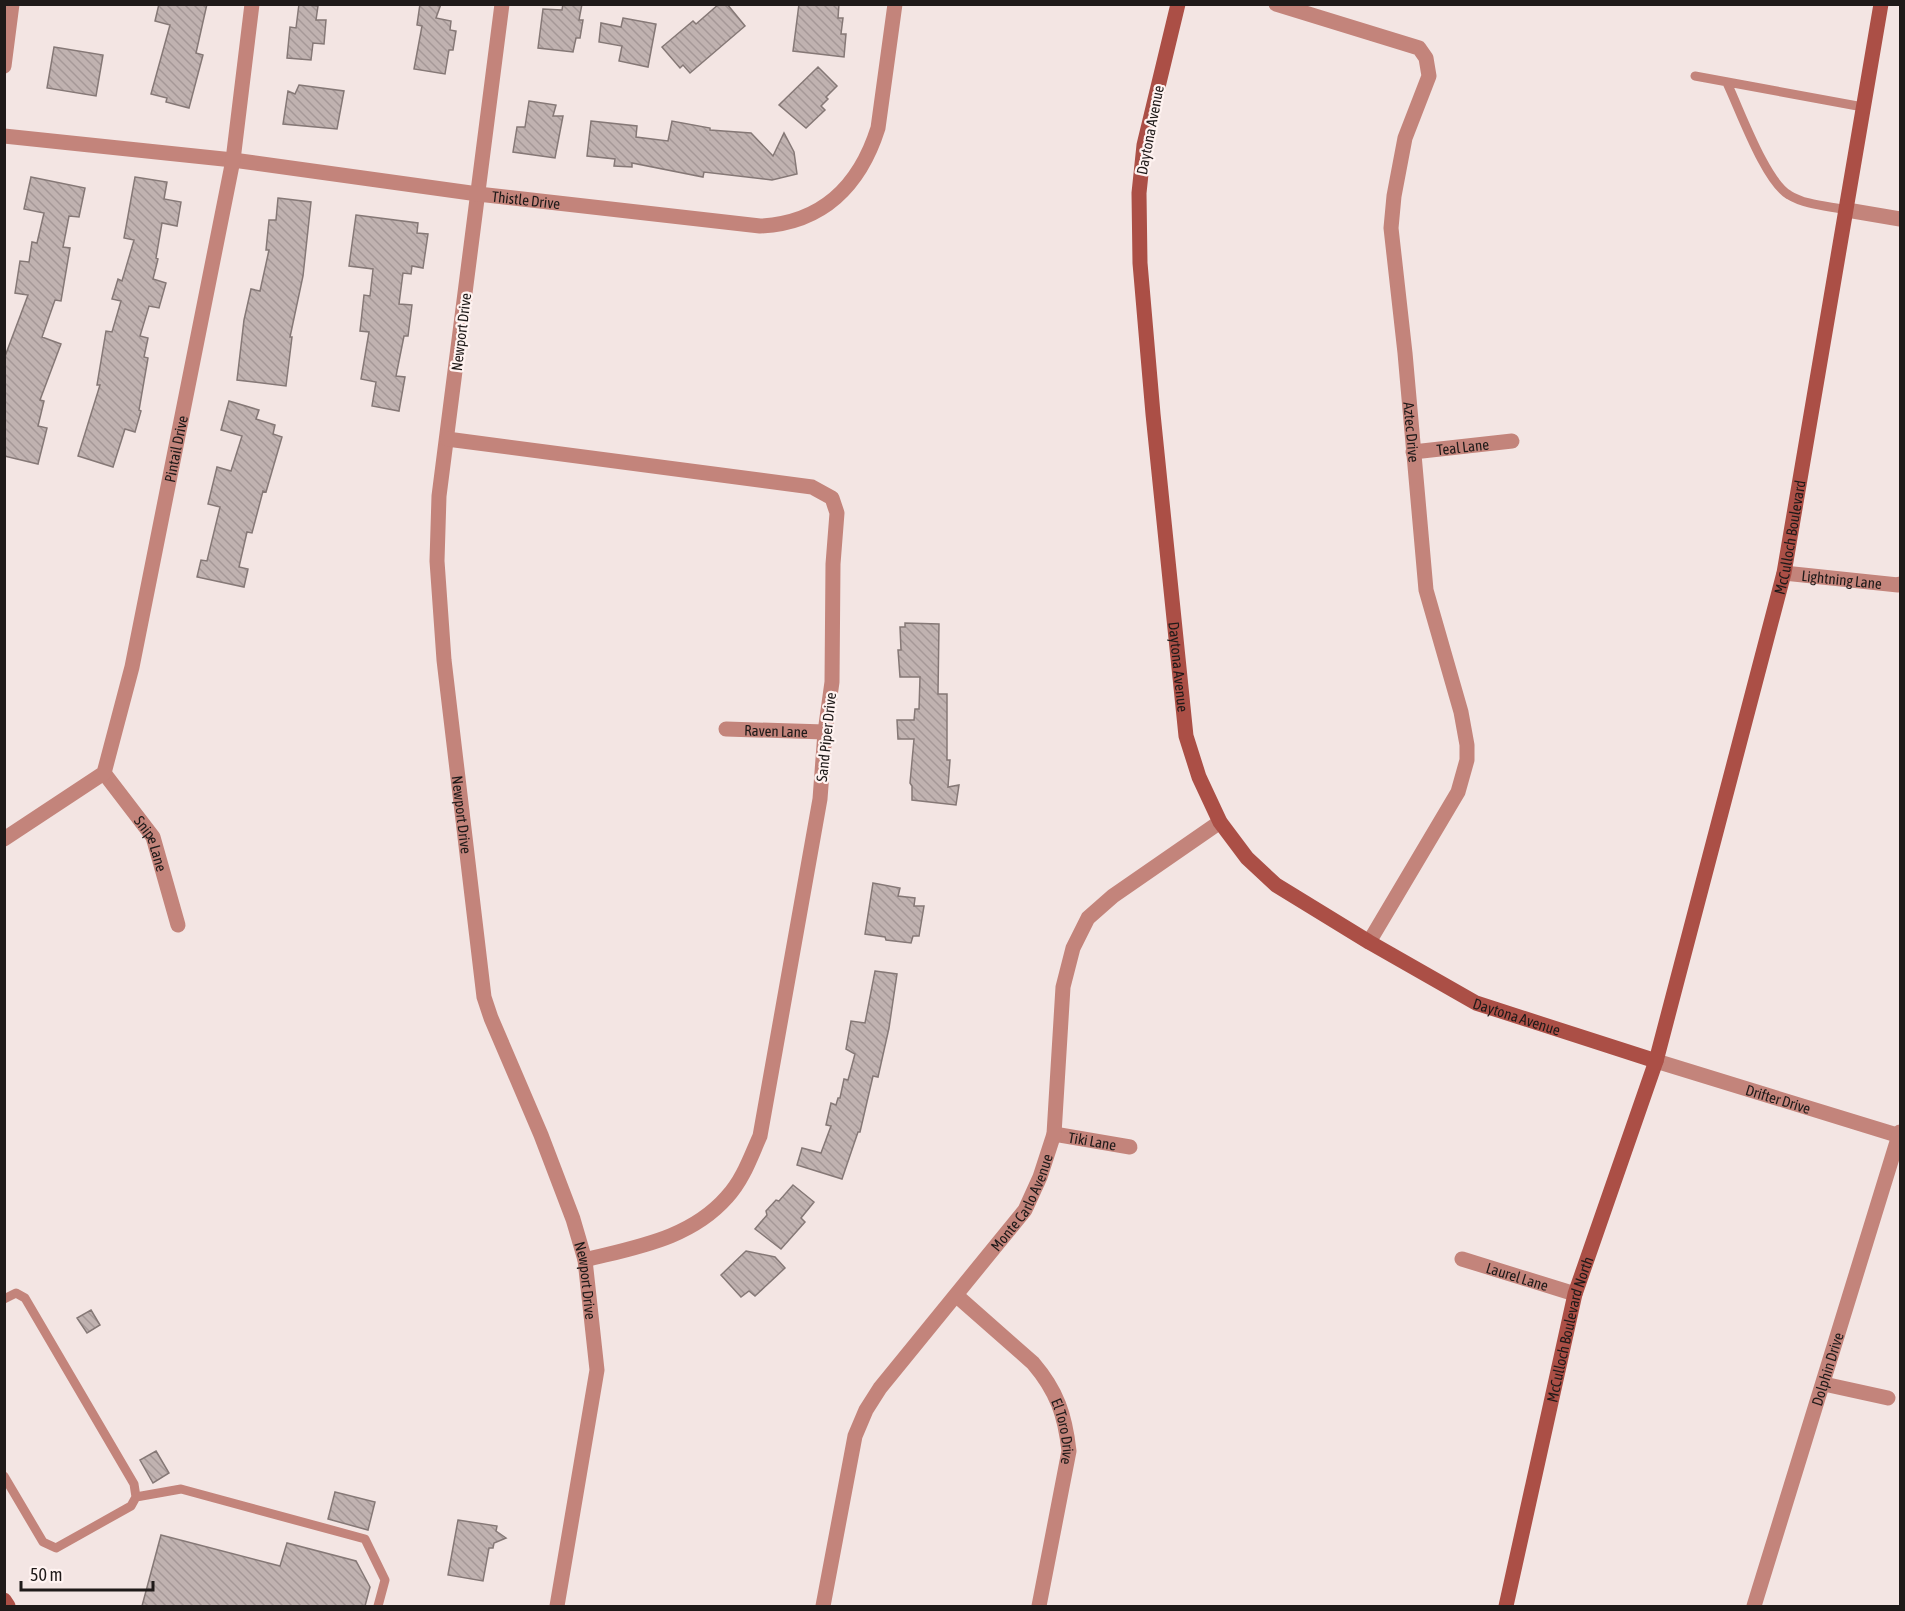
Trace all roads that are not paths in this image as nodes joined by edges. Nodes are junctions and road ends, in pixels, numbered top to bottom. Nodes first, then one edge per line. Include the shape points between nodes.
1 (12, 4) edge
2 (252, 4) edge
3 (502, 4) edge
4 (896, 4) edge
5 (1178, 4) edge
6 (1276, 4) edge
7 (1881, 4) edge
8 (1301, 7) edge
9 (4, 66) edge
10 (1695, 76) dead end
11 (1727, 82) junction
12 (1863, 107) junction
13 (4, 136) edge
14 (233, 160) junction
15 (478, 194) junction
16 (1846, 210) junction
17 (1900, 219) edge
18 (447, 439) junction
19 (1512, 441) dead end
20 (1413, 452) junction
21 (1784, 573) junction
22 (1900, 584) edge
23 (726, 729) dead end
24 (825, 732) junction
25 (104, 773) junction
26 (1220, 822) junction
27 (4, 839) edge
28 (178, 925) dead end
29 (1369, 942) junction
30 (1656, 1061) junction
31 (1054, 1134) junction
32 (1900, 1135) edge
33 (1130, 1148) dead end
34 (1462, 1259) dead end
35 (585, 1260) junction
36 (1575, 1294) junction
37 (957, 1296) junction
38 (4, 1299) edge
39 (1824, 1384) junction
40 (1888, 1398) dead end
41 (4, 1476) edge
42 (136, 1497) junction
43 (4, 1600) edge
44 (8, 1606) edge
45 (378, 1606) edge
46 (557, 1606) edge
47 (823, 1606) edge
48 (1039, 1606) edge
49 (1506, 1606) edge
50 (1754, 1606) edge

1 - 9 street
2 - 14 street, Pintail Drive
3 - 15 street, Newport Drive
4 - 15 street, Thistle Drive via 872,146 861,169 839,196 799,220 760,226
5 - 26 main road, Daytona Avenue via 1144,145 1139,193 1140,263 1186,736
6 - 8 street, Aztec Drive
7 - 12 main road, McCulloch Boulevard
8 - 20 street, Aztec Drive via 1419,48 1426,58 1429,76 1405,138 1391,228
10 - 11 lane
11 - 12 lane
11 - 16 lane via 1767,169 1782,191 1804,201
12 - 16 main road, McCulloch Boulevard
13 - 14 street, Thistle Drive
14 - 15 street, Thistle Drive
14 - 25 street, Pintail Drive via 132,667
15 - 18 street, Newport Drive
16 - 17 street
16 - 21 main road, McCulloch Boulevard
18 - 24 street, Sand Piper Drive via 812,487 825,492 832,498 837,513 832,682
18 - 35 street, Newport Drive via 436,561 445,671 484,997 541,1135
19 - 20 street, Teal Lane
20 - 29 street, Aztec Drive via 1426,590 1461,712 1467,760 1458,792
21 - 22 street, Lightning Lane
21 - 30 main road, McCulloch Boulevard
23 - 24 street, Raven Lane
24 - 35 street, Sand Piper Drive via 808,877 760,1136 747,1167 728,1196 690,1226 662,1241
25 - 27 street
25 - 28 street, Snipe Lane via 153,837
26 - 29 main road, Daytona Avenue via 1247,858 1276,885
26 - 31 street, Monte Carlo Avenue via 1113,896 1088,918 1073,948 1063,987
29 - 30 main road, Daytona Avenue via 1476,1003
30 - 32 street, Drifter Drive
30 - 36 main road, McCulloch Boulevard North
31 - 33 street, Tiki Lane
31 - 37 street, Monte Carlo Avenue via 1025,1210
32 - 39 street, Dolphin Drive
34 - 36 street, Laurel Lane
35 - 46 street, Newport Drive via 597,1370
36 - 49 main road, McCulloch Boulevard North
37 - 47 street, Monte Carlo Avenue via 866,1410 855,1436
37 - 48 street, El Toro Drive via 1033,1363 1055,1395 1064,1417 1070,1451
38 - 42 lane via 16,1293 25,1298 134,1484
39 - 40 street
39 - 50 street, Dolphin Drive
41 - 42 lane via 43,1542 56,1548 131,1506
42 - 45 lane via 181,1489 365,1539 385,1580
43 - 44 main road

